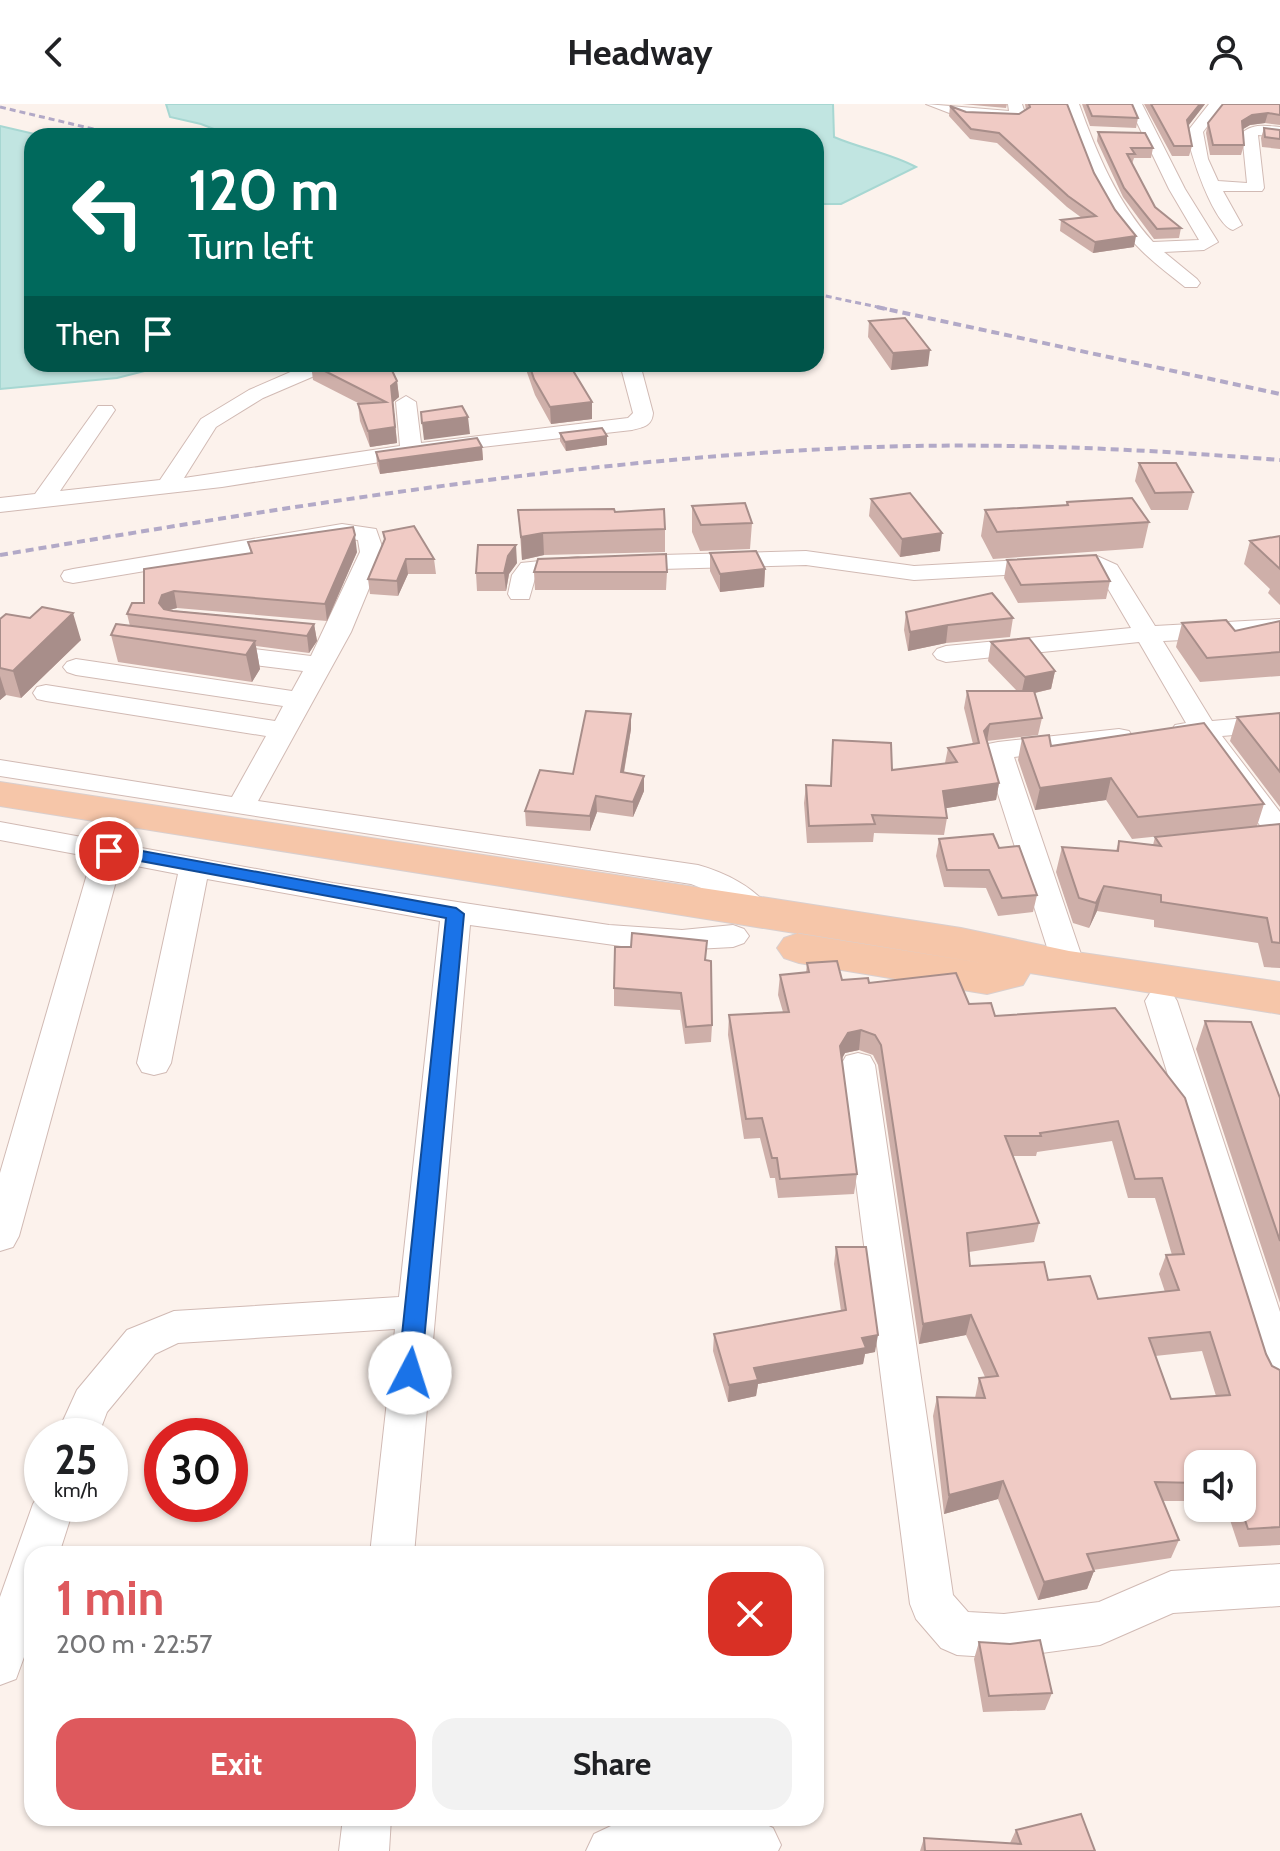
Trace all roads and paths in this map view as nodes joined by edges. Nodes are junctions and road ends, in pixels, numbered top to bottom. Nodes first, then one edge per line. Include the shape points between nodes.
1 (933, 104) edge
2 (1072, 104) edge
3 (1135, 104) edge
4 (1217, 104) edge
5 (963, 109) edge
6 (1018, 117) edge
7 (1239, 129) junction
8 (1280, 132) edge
9 (1168, 133) junction
10 (1212, 186) junction
11 (1233, 225) dead end
12 (1148, 247) junction
13 (1191, 283) dead end
14 (307, 372) edge
15 (632, 372) edge
16 (406, 402) dead end
17 (105, 410) dead end
18 (411, 451) junction
19 (167, 487) junction
20 (42, 501) junction
21 (0, 505) edge
22 (73, 576) dead end
23 (520, 594) dead end
24 (1280, 627) edge
25 (309, 630) edge
26 (338, 632) junction
27 (1144, 634) junction
28 (192, 649) edge
29 (946, 654) dead end
30 (318, 665) junction
31 (76, 667) dead end
32 (46, 693) dead end
33 (299, 700) junction
34 (1280, 723) edge
35 (1203, 729) junction
36 (280, 730) junction
37 (0, 768) edge
38 (0, 794) edge
39 (240, 807) junction
40 (0, 815) edge
41 (0, 831) edge
42 (1280, 834) edge
43 (1249, 839) edge
44 (109, 851) junction
45 (1064, 858) edge
46 (1033, 861) junction
47 (195, 866) junction
48 (677, 913) junction
49 (456, 914) junction
50 (744, 923) junction
51 (995, 966) junction
52 (1069, 966) junction
53 (1280, 998) edge
54 (1161, 1001) junction
55 (1280, 1015) edge
56 (154, 1063) dead end
57 (858, 1065) dead end
58 (0, 1236) edge
59 (415, 1312) junction
60 (1280, 1372) edge
61 (84, 1418) edge
62 (48, 1522) edge
63 (40, 1546) edge
64 (393, 1546) edge
65 (1280, 1585) edge
66 (24, 1592) edge
67 (0, 1663) edge
68 (366, 1826) edge
69 (756, 1845) dead end
70 (364, 1851) edge
71 (611, 1851) edge

1 - 5 street
2 - 12 street via 1129,228
3 - 9 street
4 - 9 street
5 - 6 street
7 - 8 street
7 - 9 street
7 - 10 street via 1260,152 1256,188
9 - 10 street
9 - 12 street via 1177,189 1209,242
10 - 11 street
12 - 13 street
14 - 19 street via 208,423
15 - 18 street via 643,413 642,420 632,424
16 - 18 street
17 - 20 street
18 - 19 street
19 - 20 street
20 - 21 street
22 - 26 street via 357,530 368,534 372,552
23 - 27 street via 529,568 544,565 806,558 914,573 1097,563 1109,570
24 - 27 street
25 - 26 street
26 - 30 street
27 - 29 street
27 - 35 street
28 - 30 street
30 - 33 street
31 - 33 street
32 - 36 street
33 - 36 street
34 - 35 street
35 - 42 street
35 - 46 street via 998,750
36 - 39 street
37 - 39 street
38 - 48 main road
39 - 50 street via 698,875 730,890
40 - 48 main road via 325,873
41 - 44 street
42 - 43 street
44 - 47 street
44 - 58 street
45 - 46 street
46 - 52 street
47 - 49 street
47 - 56 street
48 - 50 main road
49 - 50 street via 654,942 704,941
49 - 59 street
50 - 51 main road
51 - 52 main road
51 - 54 main road
52 - 53 main road
54 - 55 main road
54 - 60 street
57 - 65 street via 932,1604 957,1633 1004,1636 1100,1623 1171,1592
59 - 61 street via 174,1327 141,1342 91,1402
59 - 64 street
62 - 63 street
66 - 67 street
68 - 70 street
69 - 71 street

